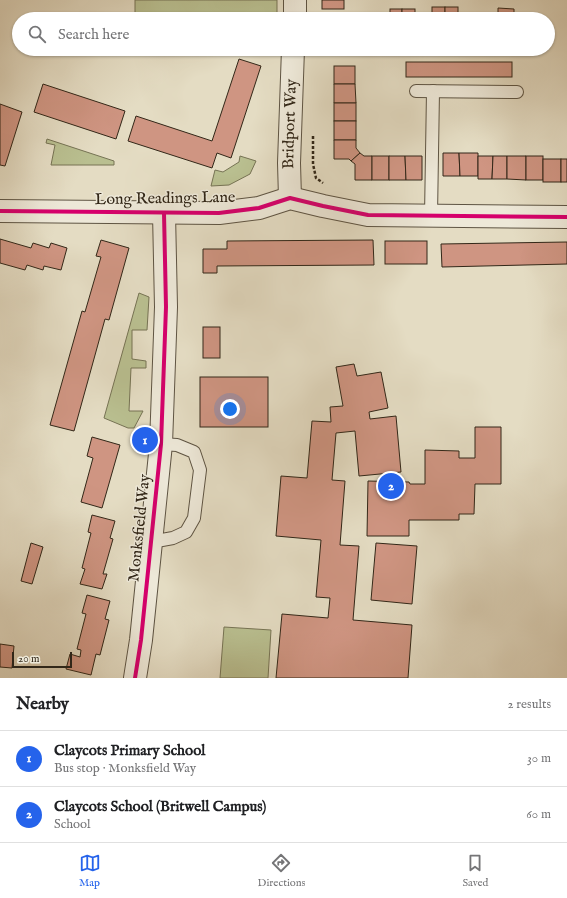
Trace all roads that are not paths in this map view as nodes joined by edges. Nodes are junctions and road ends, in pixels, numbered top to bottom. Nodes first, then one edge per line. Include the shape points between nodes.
1 (295, 0) edge
2 (295, 12) edge
3 (294, 56) edge
4 (416, 91) dead end
5 (433, 91) junction
6 (517, 92) dead end
7 (290, 198) junction
8 (0, 211) edge
9 (164, 213) junction
10 (431, 216) junction
11 (567, 217) edge
12 (161, 444) junction
13 (151, 542) junction
14 (135, 678) edge

1 - 2 street
3 - 7 street, Bridport Way
4 - 5 lane
5 - 6 lane
5 - 10 lane
7 - 9 street, Long Readings Lane via 259,208 219,213
7 - 10 street via 368,215
8 - 9 street, Long Readings Lane
9 - 12 street, Monksfield Way via 166,307
10 - 11 street
12 - 13 street, Monksfield Way
12 - 13 lane via 177,445 194,452 200,470 194,518 186,532 173,538
13 - 14 street, Monksfield Way

